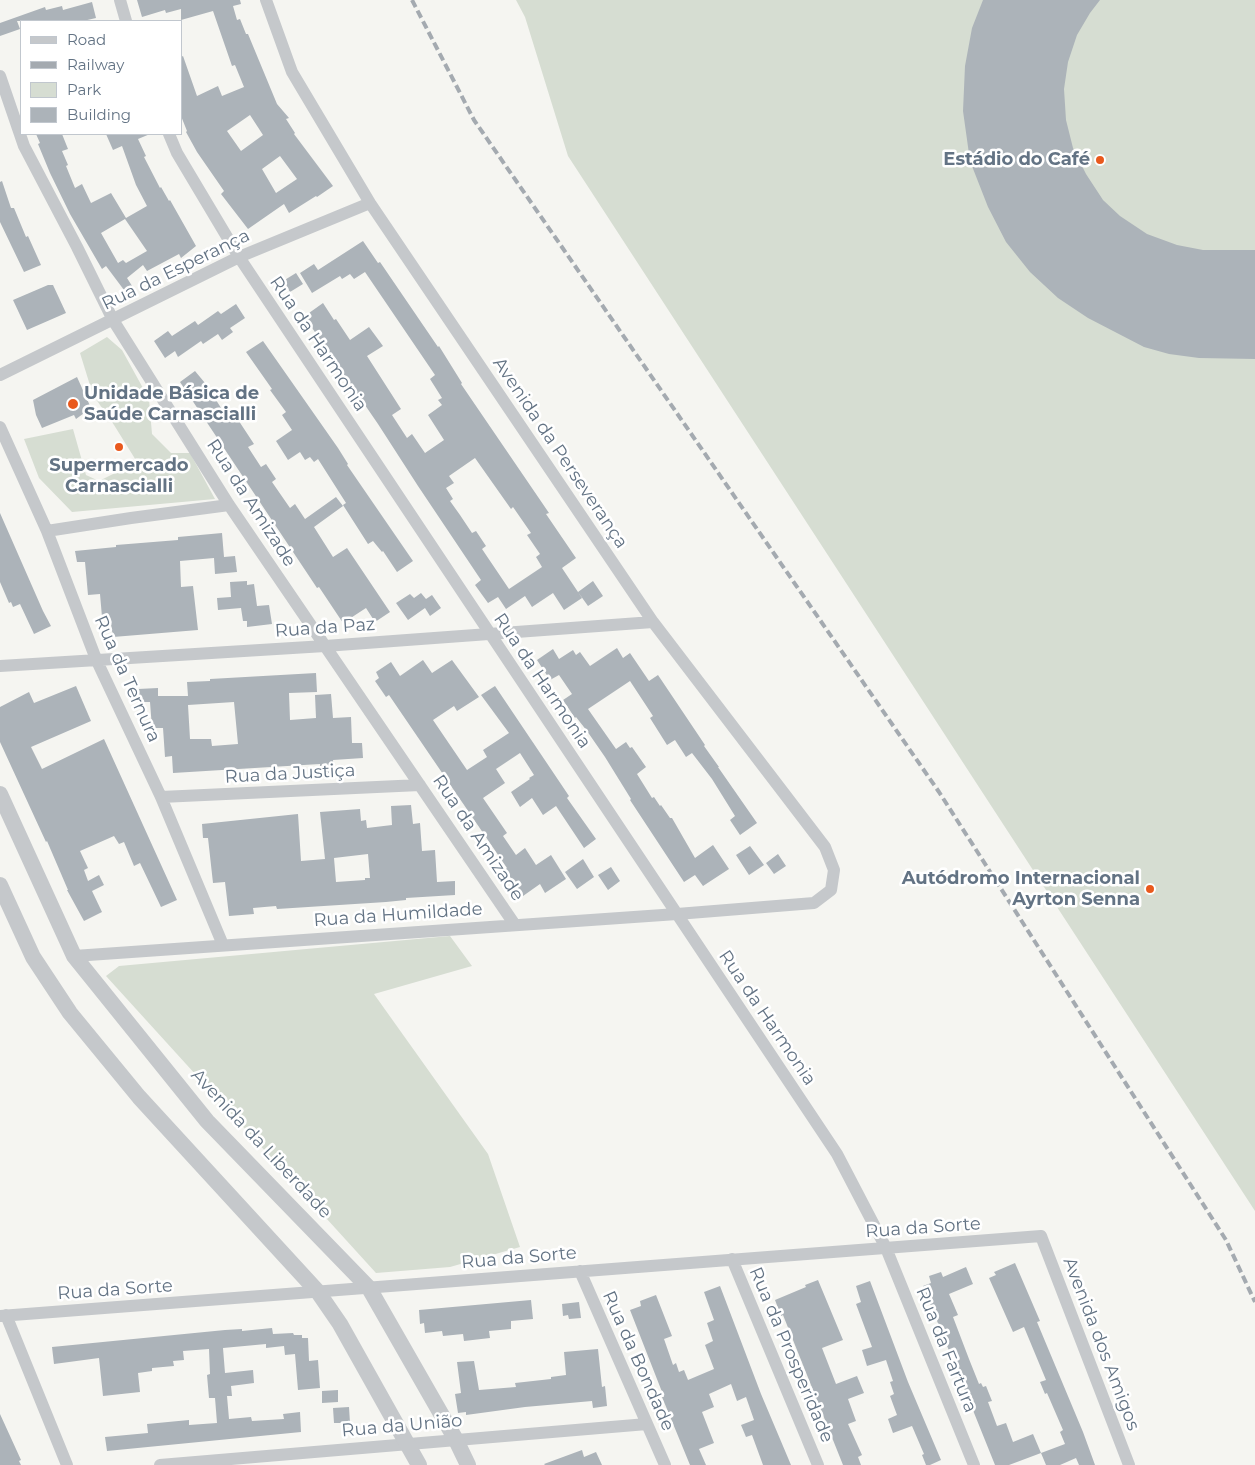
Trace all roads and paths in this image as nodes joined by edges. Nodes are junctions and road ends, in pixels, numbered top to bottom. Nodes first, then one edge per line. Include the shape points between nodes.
1 (120, 0) edge
2 (266, 0) edge
3 (126, 20) edge
4 (0, 76) edge
5 (20, 134) edge
6 (20, 135) edge
7 (169, 135) edge
8 (370, 203) junction
9 (239, 258) junction
10 (113, 320) junction
11 (0, 374) edge
12 (0, 427) edge
13 (230, 506) junction
14 (47, 531) junction
15 (653, 622) junction
16 (489, 634) junction
17 (325, 646) junction
18 (96, 659) junction
19 (0, 666) edge
20 (420, 785) junction
21 (0, 794) edge
22 (160, 797) junction
23 (0, 885) edge
24 (814, 902) joint
25 (678, 914) junction
26 (515, 925) junction
27 (223, 945) junction
28 (74, 956) junction
29 (1041, 1236) joint
30 (886, 1248) junction
31 (732, 1259) junction
32 (580, 1271) junction
33 (369, 1288) junction
34 (318, 1292) junction
35 (3, 1316) edge
36 (647, 1424) junction
37 (456, 1440) junction
38 (406, 1443) junction
39 (67, 1465) edge
40 (160, 1465) edge
41 (418, 1465) edge
42 (468, 1465) edge
43 (665, 1465) edge
44 (818, 1465) edge
45 (974, 1465) edge
46 (1129, 1465) edge

1 - 3 street
2 - 8 street, Avenida da Perseverança via 292,72
4 - 5 street, Rua da Amizade
6 - 10 street, Rua da Amizade
7 - 9 street, Rua da Harmonia
8 - 9 street, Rua da Esperança
8 - 15 street, Avenida da Perseverança
9 - 10 street, Rua da Esperança
9 - 16 street, Rua da Harmonia
10 - 11 street, Rua da Esperança
10 - 13 street, Rua da Amizade
12 - 14 street, Rua da Ternura
13 - 14 street
13 - 17 street, Rua da Amizade
14 - 18 street, Rua da Ternura
15 - 16 street, Rua da Paz
15 - 24 street, Avenida da Perseverança via 825,847 834,870 831,890
16 - 17 street, Rua da Paz
16 - 25 street, Rua da Harmonia
17 - 18 street, Rua da Paz
17 - 20 street, Rua da Amizade
18 - 19 street, Rua da Paz
18 - 22 street, Rua da Ternura
20 - 22 street, Rua da Justiça
20 - 26 street, Rua da Amizade
21 - 28 street, Avenida da Liberdade
22 - 27 street, Rua da Ternura
23 - 34 street via 33,957 70,1013 139,1097
24 - 25 street, Rua da Humildade
25 - 26 street, Rua da Humildade
25 - 30 street, Rua da Harmonia via 837,1154
26 - 27 street, Rua da Humildade
27 - 28 street, Rua da Humildade
28 - 33 street, Avenida da Liberdade via 207,1121
29 - 30 street, Rua da Sorte
29 - 46 street, Avenida dos Amigos
30 - 31 street, Rua da Sorte
30 - 45 street, Rua da Fartura
31 - 32 street, Rua da Sorte
31 - 44 street, Rua da Prosperidade
32 - 33 street, Rua da Sorte
32 - 36 street, Rua da Bondade
33 - 34 street, Rua da Sorte
33 - 37 street, Avenida da Liberdade
34 - 35 street, Rua da Sorte
34 - 38 street via 340,1324
35 - 39 street
36 - 37 street, Rua da União
36 - 43 street, Rua da Bondade
37 - 38 street, Rua da União
37 - 42 street, Avenida da Liberdade
38 - 40 street, Rua da União
38 - 41 street

